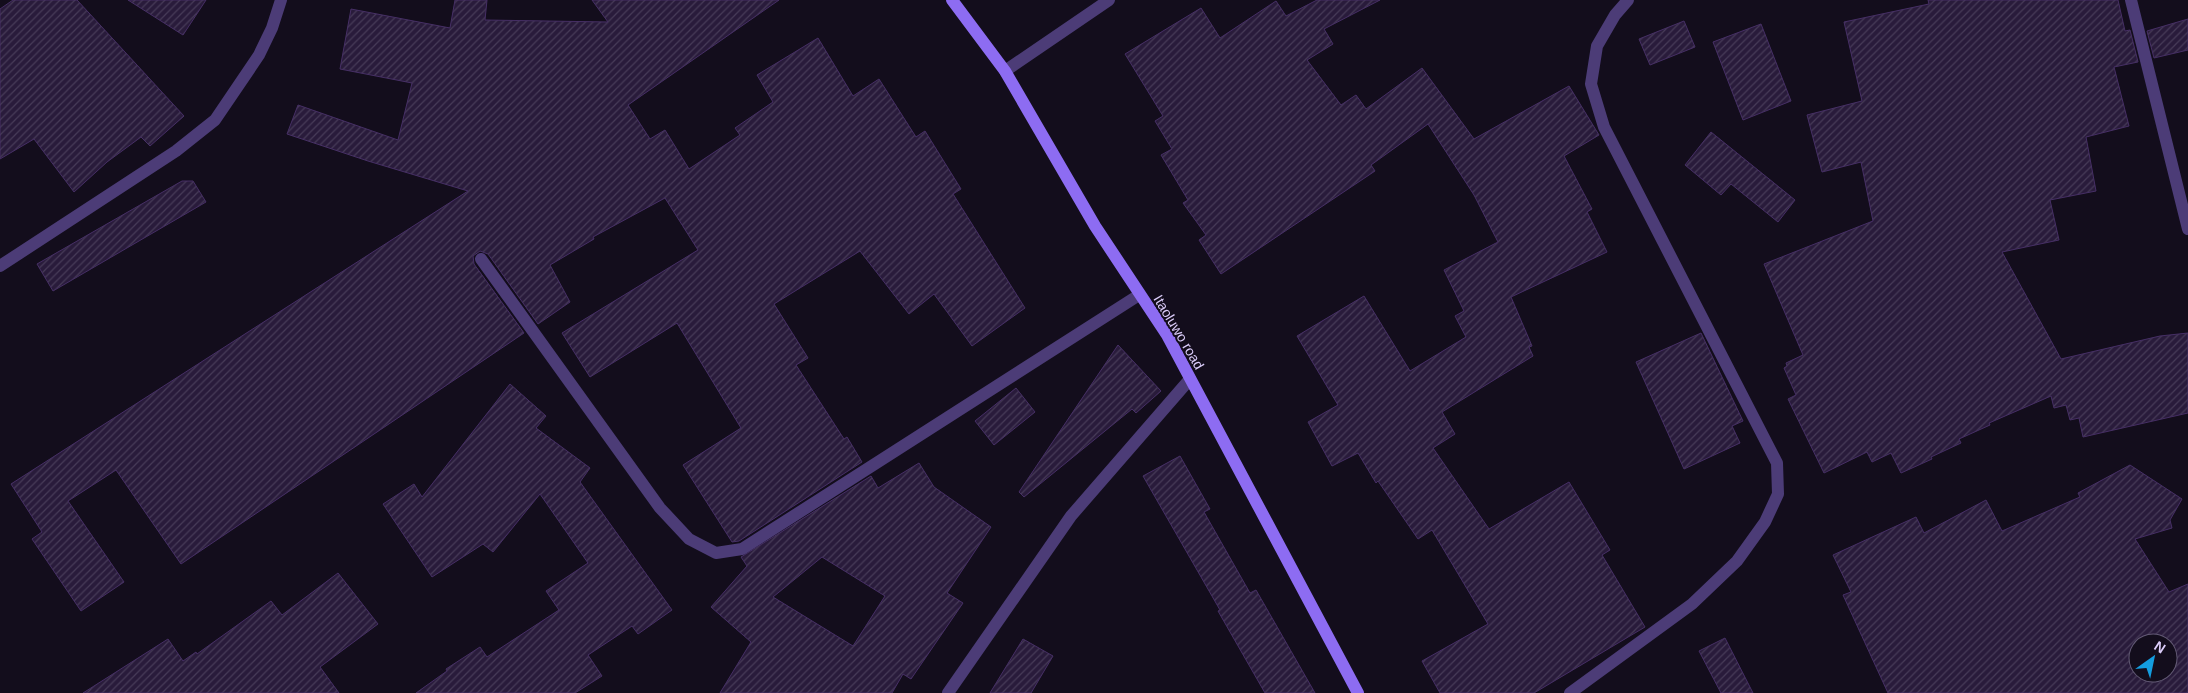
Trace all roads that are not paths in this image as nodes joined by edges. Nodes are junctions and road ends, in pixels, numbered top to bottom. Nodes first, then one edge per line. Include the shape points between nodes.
1 (281, 0) edge
2 (952, 0) edge
3 (1109, 0) edge
4 (1628, 0) edge
5 (2131, 0) edge
6 (1005, 71) junction
7 (2188, 229) edge
8 (481, 259) dead end
9 (0, 266) edge
10 (1139, 295) junction
11 (1190, 379) junction
12 (948, 693) edge
13 (1358, 693) edge
14 (1570, 693) edge

1 - 9 street via 259,55 214,120 176,151
2 - 6 street, Itaoluwo road
3 - 6 street
4 - 14 street via 1597,46 1591,84 1604,127 1777,464 1778,494 1765,522 1737,561 1692,604
5 - 7 street
6 - 10 street, Itaoluwo road
8 - 10 street via 660,508 689,539 716,553 742,550
10 - 11 street, Itaoluwo road via 1167,335
11 - 12 street via 1071,516
11 - 13 street, Itaoluwo road

